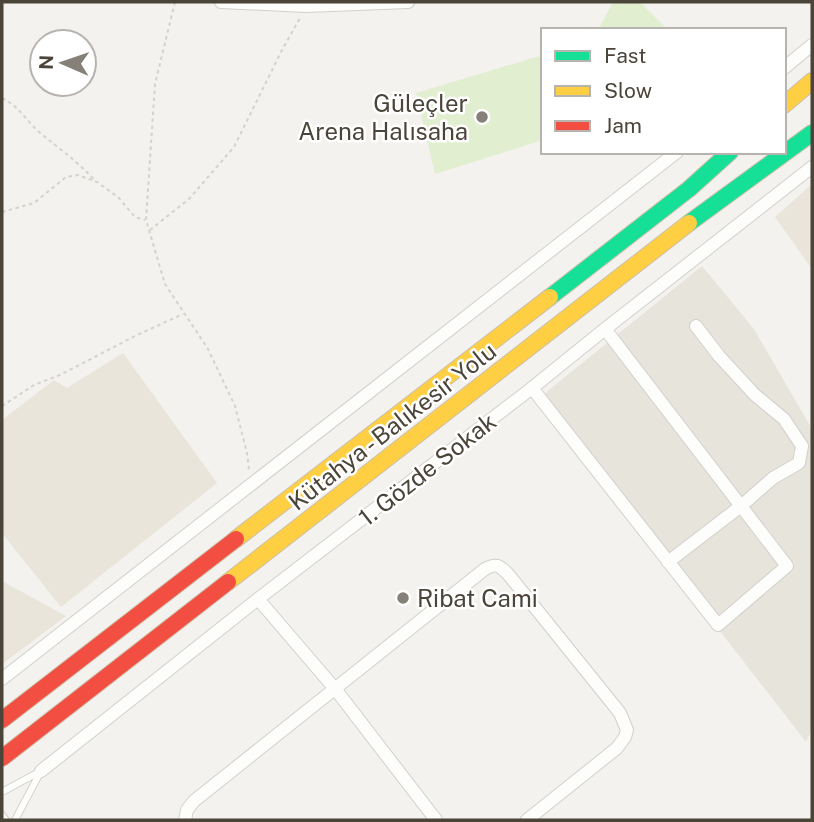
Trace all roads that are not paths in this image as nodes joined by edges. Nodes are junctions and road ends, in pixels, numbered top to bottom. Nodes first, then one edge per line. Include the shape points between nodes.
1 (221, 2) edge
2 (408, 2) edge
3 (269, 3) edge
4 (812, 45) edge
5 (786, 66) edge
6 (812, 81) edge
7 (786, 103) edge
8 (812, 133) edge
9 (786, 152) edge
10 (674, 154) edge
11 (728, 154) edge
12 (783, 154) edge
13 (812, 167) edge
14 (696, 326) dead end
15 (605, 329) junction
16 (532, 388) junction
17 (741, 506) junction
18 (668, 562) junction
19 (258, 599) junction
20 (2, 679) edge
21 (336, 690) junction
22 (2, 720) edge
23 (2, 758) edge
24 (41, 771) junction
25 (2, 792) edge
26 (2, 815) edge
27 (6, 820) edge
28 (15, 820) edge
29 (185, 820) edge
30 (436, 820) edge
31 (527, 820) edge

1 - 3 street
2 - 3 street
4 - 5 street
6 - 7 highway
8 - 9 highway, Kütahya - Balıkesir Yolu
10 - 20 street
11 - 22 highway, Kütahya - Balıkesir Yolu
12 - 23 highway, Kütahya - Balıkesir Yolu
13 - 15 street, 1. Gözde Sokak
14 - 17 street via 755,395 784,419 802,446 799,463
15 - 16 street, 1. Gözde Sokak
15 - 17 street
16 - 18 street
16 - 19 street, 1. Gözde Sokak
17 - 18 street
17 - 18 street via 787,566 718,625
19 - 21 street
19 - 24 street, 1. Gözde Sokak
21 - 29 street via 194,801
21 - 30 street
21 - 31 street via 485,569 499,565 620,713 627,730 617,748
24 - 25 lane
24 - 28 lane
26 - 27 lane

